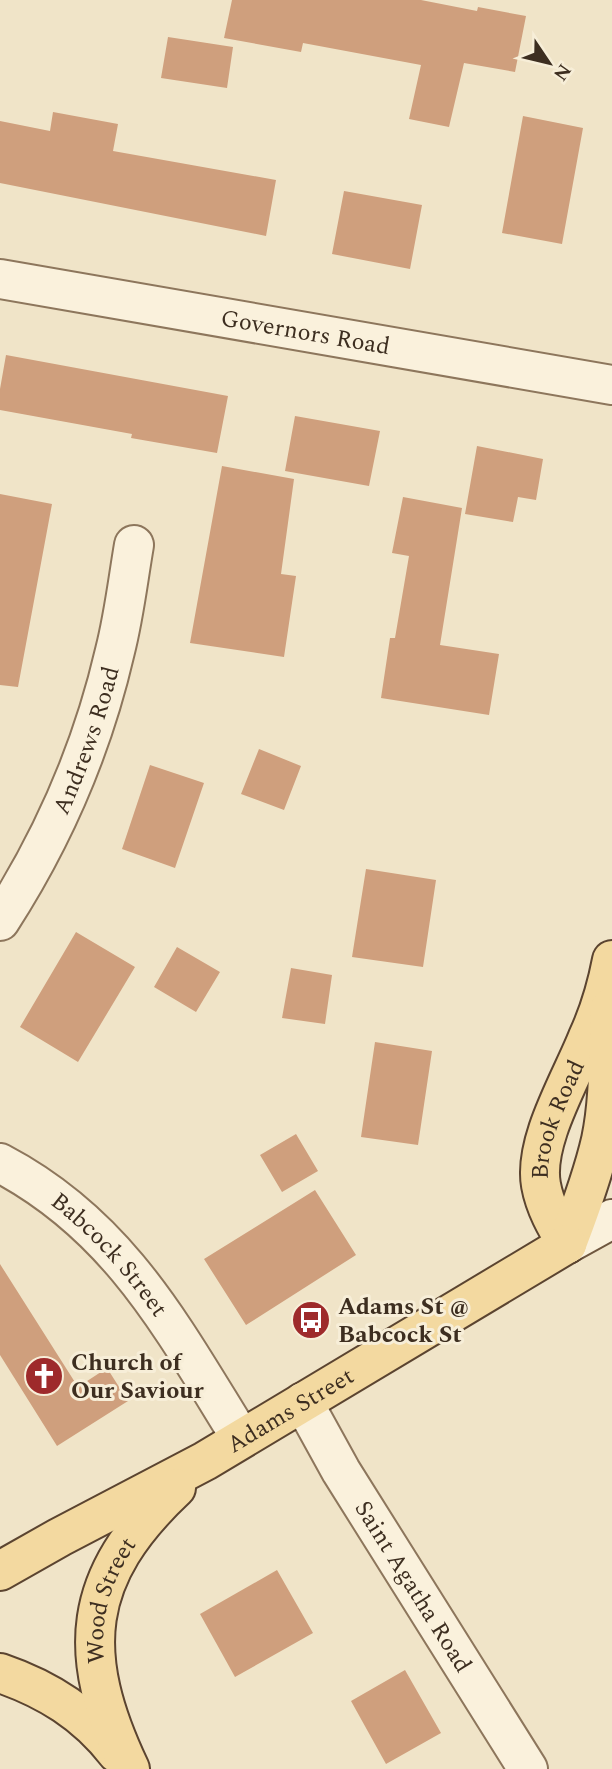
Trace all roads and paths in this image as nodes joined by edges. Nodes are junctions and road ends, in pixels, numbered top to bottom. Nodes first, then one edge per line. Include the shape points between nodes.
1 (0, 279) edge
2 (612, 385) edge
3 (134, 545) dead end
4 (0, 921) edge
5 (612, 962) edge
6 (612, 977) edge
7 (0, 1163) edge
8 (612, 1219) edge
9 (567, 1244) junction
10 (303, 1402) junction
11 (241, 1438) junction
12 (205, 1461) junction
13 (0, 1571) edge
14 (0, 1673) edge
15 (129, 1769) edge
16 (528, 1769) edge

1 - 2 street, Governors Road
3 - 4 street, Andrews Road via 115,652 90,734 47,837
5 - 6 main road
5 - 9 main road, Brook Road via 606,1109 594,1167
5 - 9 main road, Brook Road via 589,1037 553,1118 541,1163 545,1201
7 - 11 street, Babcock Street via 55,1198 122,1261 165,1316
8 - 9 street, Adams Street
9 - 10 main road, Adams Street
10 - 11 main road, Adams Street
10 - 16 street, Saint Agatha Road via 341,1471
11 - 12 main road, Adams Street
12 - 13 main road, Adams Street
12 - 15 main road, Wood Street via 163,1500 128,1542 97,1609 96,1662
14 - 15 main road via 72,1708 96,1728

